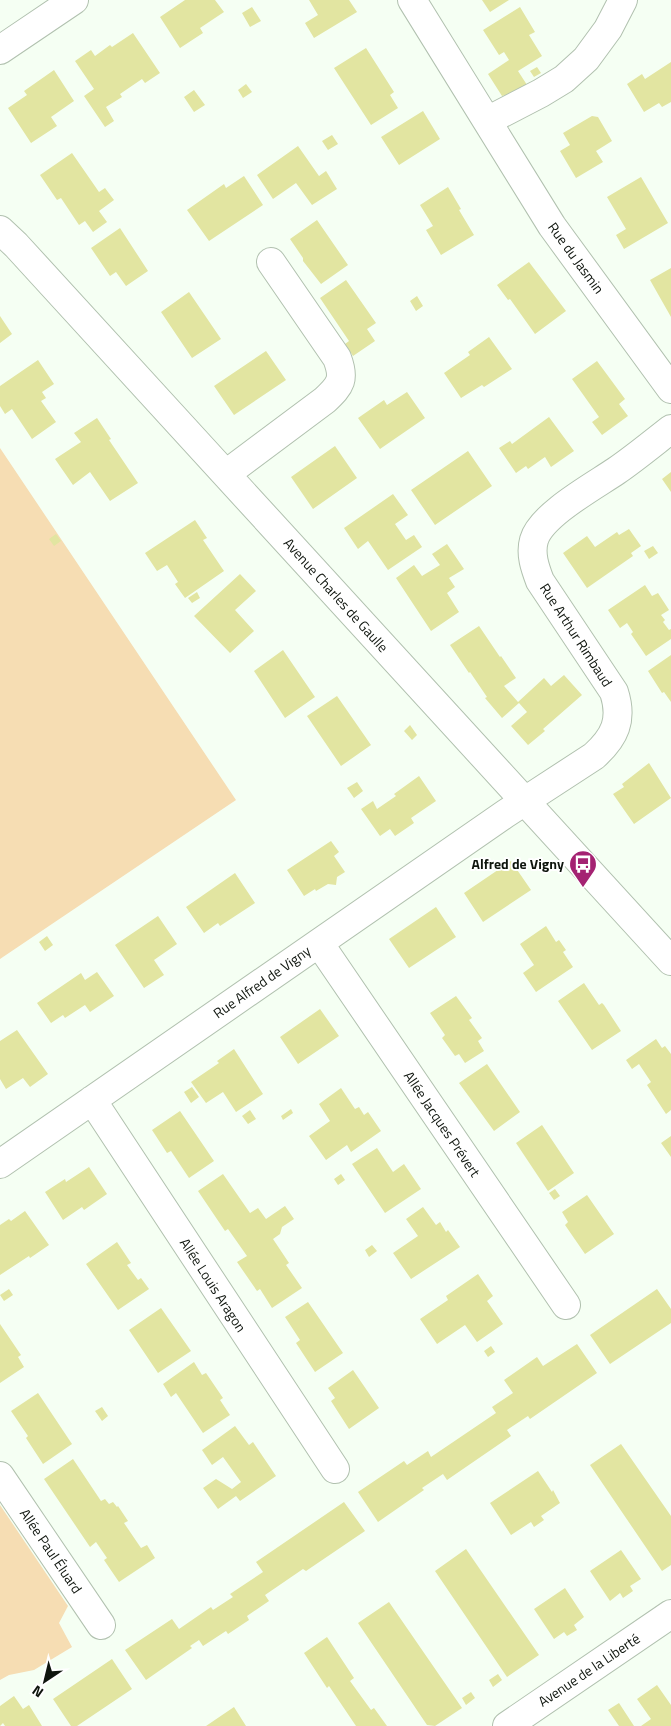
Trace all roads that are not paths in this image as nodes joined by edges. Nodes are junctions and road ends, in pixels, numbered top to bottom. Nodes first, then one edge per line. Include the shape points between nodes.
1 (74, 0) edge
2 (412, 0) edge
3 (623, 0) edge
4 (0, 50) edge
5 (487, 121) junction
6 (0, 230) edge
7 (271, 262) dead end
8 (671, 389) edge
9 (671, 429) edge
10 (226, 474) junction
11 (524, 800) junction
12 (318, 943) junction
13 (671, 961) edge
14 (92, 1100) junction
15 (0, 1164) edge
16 (566, 1305) dead end
17 (334, 1469) dead end
18 (0, 1476) edge
19 (671, 1614) edge
20 (101, 1625) dead end
21 (507, 1726) edge

1 - 4 street
2 - 5 street, Rue du Jasmin
3 - 5 street via 608,29 586,59 564,79
5 - 8 street, Rue du Jasmin via 552,226
6 - 10 street, Avenue Charles de Gaulle
7 - 10 street via 337,358 342,370 341,381 325,400
9 - 11 street, Rue Arthur Rimbaud via 560,510 534,539 534,565 540,581 614,692 618,721 613,735 594,756
10 - 11 street, Avenue Charles de Gaulle
11 - 12 street, Rue Alfred de Vigny
11 - 13 street, Avenue Charles de Gaulle
12 - 14 street, Rue Alfred de Vigny
12 - 16 street, Allée Jacques Prévert
14 - 15 street, Rue Alfred de Vigny
14 - 17 street, Allée Louis Aragon
18 - 20 street, Allée Paul Éluard
19 - 21 street, Avenue de la Liberté

